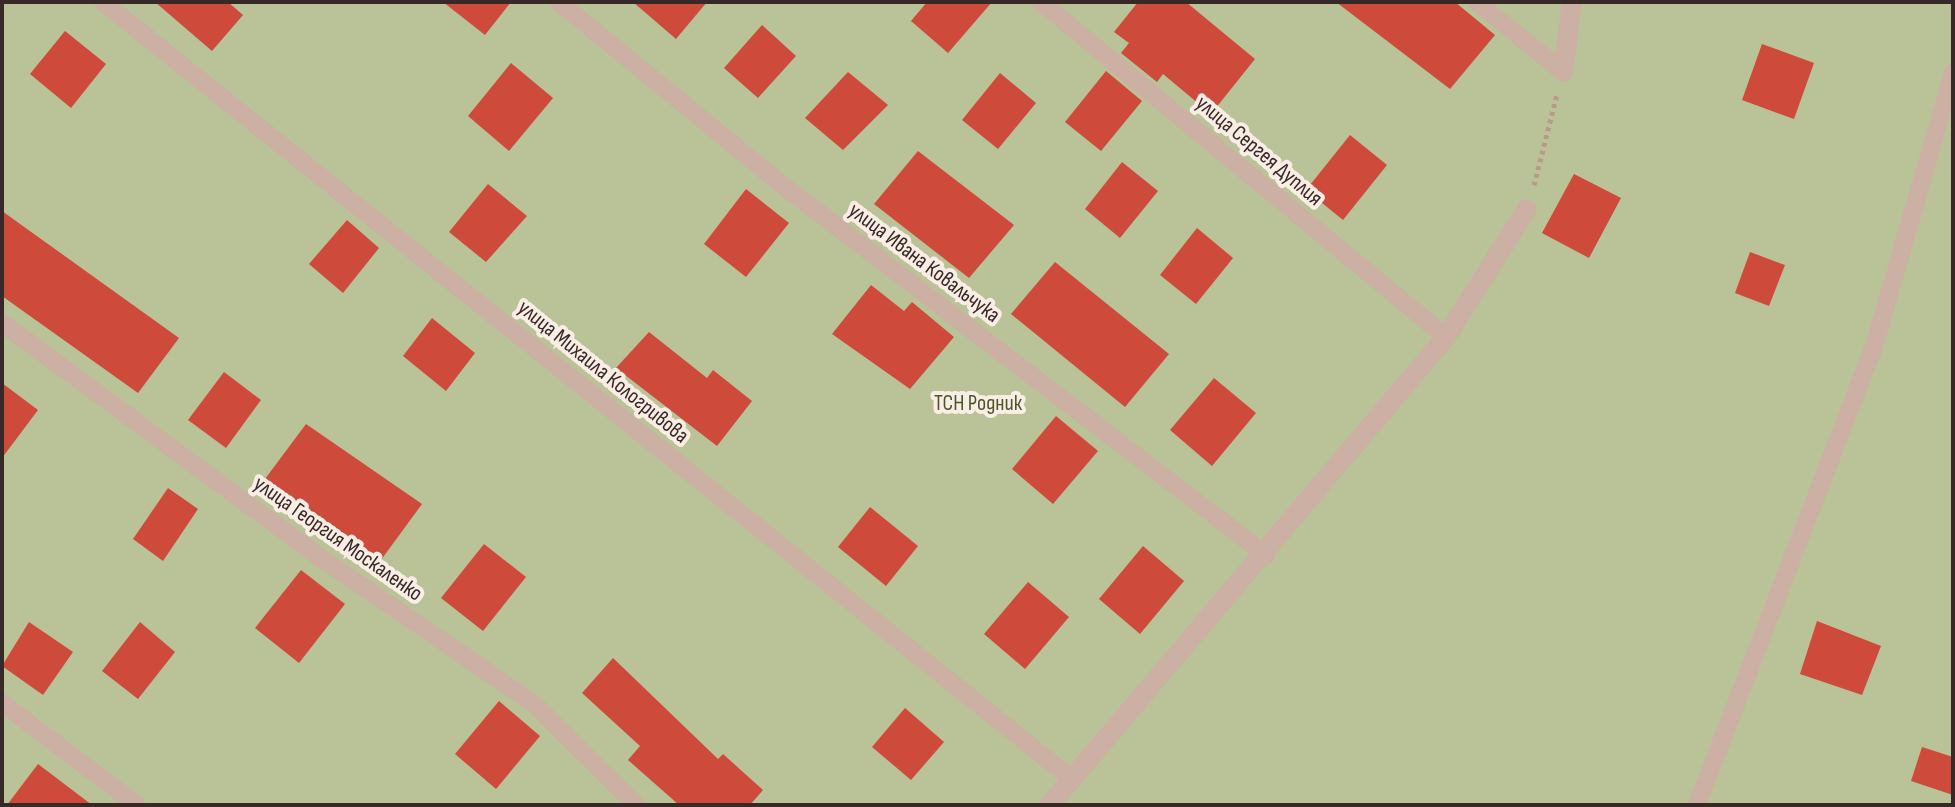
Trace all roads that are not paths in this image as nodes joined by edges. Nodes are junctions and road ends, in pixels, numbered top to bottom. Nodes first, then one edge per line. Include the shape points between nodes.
1 (103, 2) edge
2 (559, 2) edge
3 (1041, 2) edge
4 (1477, 2) edge
5 (1572, 2) edge
6 (1563, 72) joint
7 (1953, 73) edge
8 (1527, 209) road end
9 (2, 323) edge
10 (1446, 337) junction
11 (1266, 555) junction
12 (2, 703) edge
13 (1073, 780) junction
14 (137, 805) edge
15 (636, 805) edge
16 (1050, 805) edge
17 (1697, 805) edge

1 - 13 lane, улица Михаила Кологривова
2 - 11 lane, улица Ивана Ковальчука via 789,190
3 - 10 lane, улица Сергея Дуплия
4 - 6 lane
5 - 6 street
7 - 17 lane via 1873,350
8 - 10 street
9 - 15 lane, улица Георгия Москаленко via 318,556 533,703
10 - 11 street
11 - 13 street
12 - 14 lane
13 - 16 street

